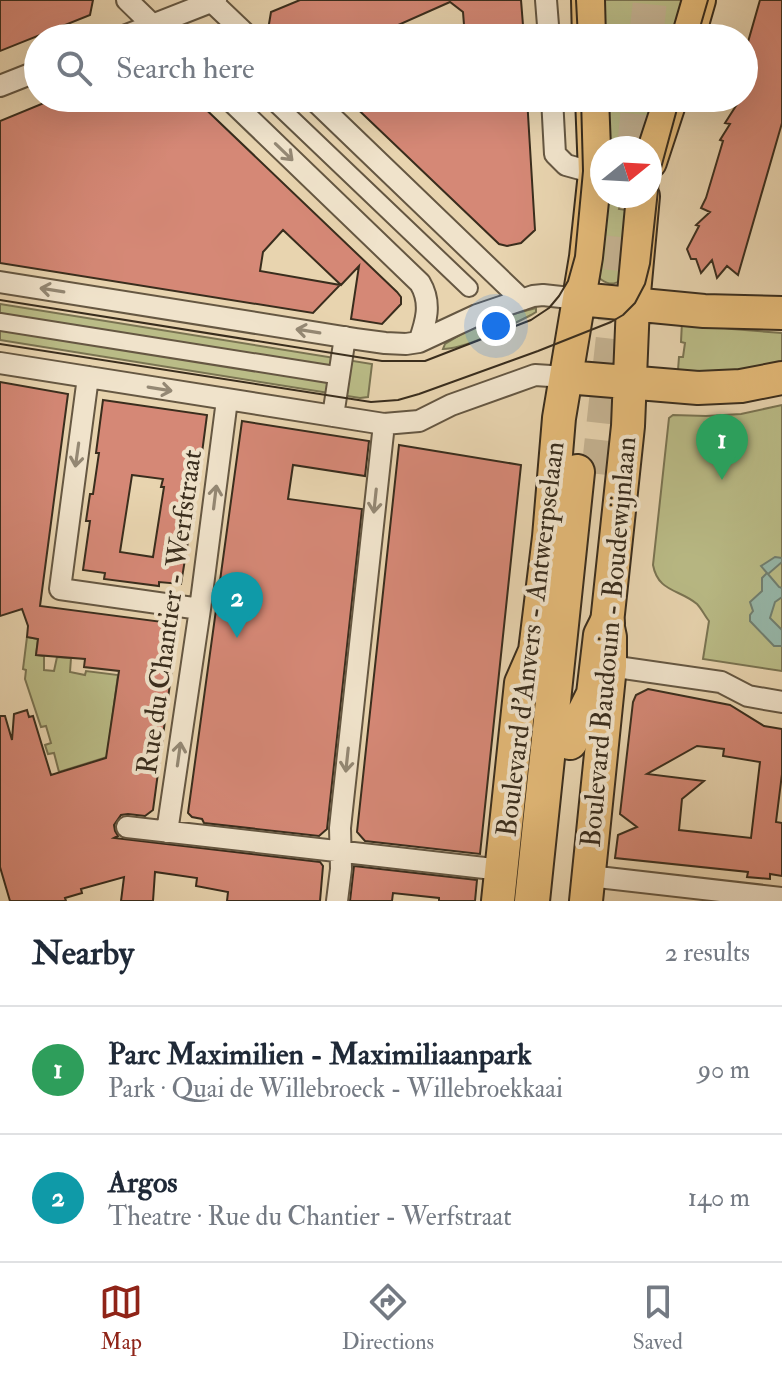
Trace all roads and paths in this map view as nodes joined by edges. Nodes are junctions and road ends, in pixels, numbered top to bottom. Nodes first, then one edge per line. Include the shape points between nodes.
1 (127, 0) edge
2 (546, 0) edge
3 (588, 0) edge
4 (699, 0) edge
5 (212, 1) edge
6 (152, 24) edge
7 (171, 24) edge
8 (236, 24) edge
9 (548, 24) edge
10 (589, 24) edge
11 (692, 24) edge
12 (24, 77) edge
13 (0, 86) edge
14 (243, 112) edge
15 (285, 112) edge
16 (327, 112) edge
17 (553, 112) edge
18 (593, 112) edge
19 (666, 112) edge
20 (594, 136) edge
21 (659, 136) edge
22 (590, 172) edge
23 (591, 208) edge
24 (642, 208) edge
25 (0, 282) edge
26 (469, 288) dead end
27 (579, 299) junction
28 (522, 300) junction
29 (633, 304) junction
30 (782, 313) edge
31 (0, 322) edge
32 (345, 337) junction
33 (419, 342) junction
34 (0, 363) edge
35 (335, 375) dead end
36 (88, 377) junction
37 (566, 377) junction
38 (782, 378) edge
39 (630, 382) junction
40 (227, 400) junction
41 (333, 416) junction
42 (384, 424) junction
43 (200, 609) junction
44 (607, 623) junction
45 (535, 651) junction
46 (610, 666) junction
47 (782, 702) edge
48 (570, 742) junction
49 (547, 772) junction
50 (127, 827) dead end
51 (167, 832) junction
52 (340, 852) junction
53 (500, 886) edge
54 (588, 889) edge
55 (782, 898) edge
56 (337, 901) edge
57 (532, 901) edge
58 (552, 901) edge

1 - 6 street
2 - 9 street
3 - 10 main road
4 - 11 main road
5 - 7 street
5 - 8 street
12 - 13 street
14 -> 33 street via 420,283 428,308
15 - 26 street
16 - 28 street
17 - 22 street via 555,154 566,165
18 - 20 main road, Boulevard d'Anvers - Antwerpselaan
19 - 21 main road
23 - 27 main road, Boulevard d'Anvers - Antwerpselaan
24 - 29 main road, Boulevard Baudouin - Boudewijnlaan
32 -> 25 street
27 - 28 street via 543,295
27 - 29 main road
27 - 37 main road, Boulevard d'Anvers - Antwerpselaan
28 - 33 street
29 - 30 main road
29 - 39 main road, Boulevard Baudouin - Boudewijnlaan
31 - 35 street
32 - 33 street
32 - 41 street
34 - 36 street
36 -> 40 street
36 -> 43 street via 60,589
37 - 39 main road
37 - 42 street via 535,375 419,421
37 - 45 main road, Boulevard d'Anvers - Antwerpselaan
38 - 39 main road via 698,388
39 - 44 main road, Boulevard Baudouin - Boudewijnlaan
40 - 41 street
43 -> 40 street, Rue du Chantier - Werfstraat
41 - 42 street
42 -> 52 street
51 -> 43 street, Rue du Chantier - Werfstraat
44 - 46 main road, Boulevard Baudouin - Boudewijnlaan
44 - 48 highway via 594,694
45 - 49 highway
45 - 53 main road, Boulevard d'Anvers - Antwerpselaan via 521,683
46 - 47 street via 721,682 748,696
46 - 54 main road, Boulevard Baudouin - Boudewijnlaan
48 - 49 highway via 588,473
48 - 58 highway
49 - 57 highway
50 - 51 street
51 - 52 street
52 - 53 street
52 - 56 street
54 - 55 street

